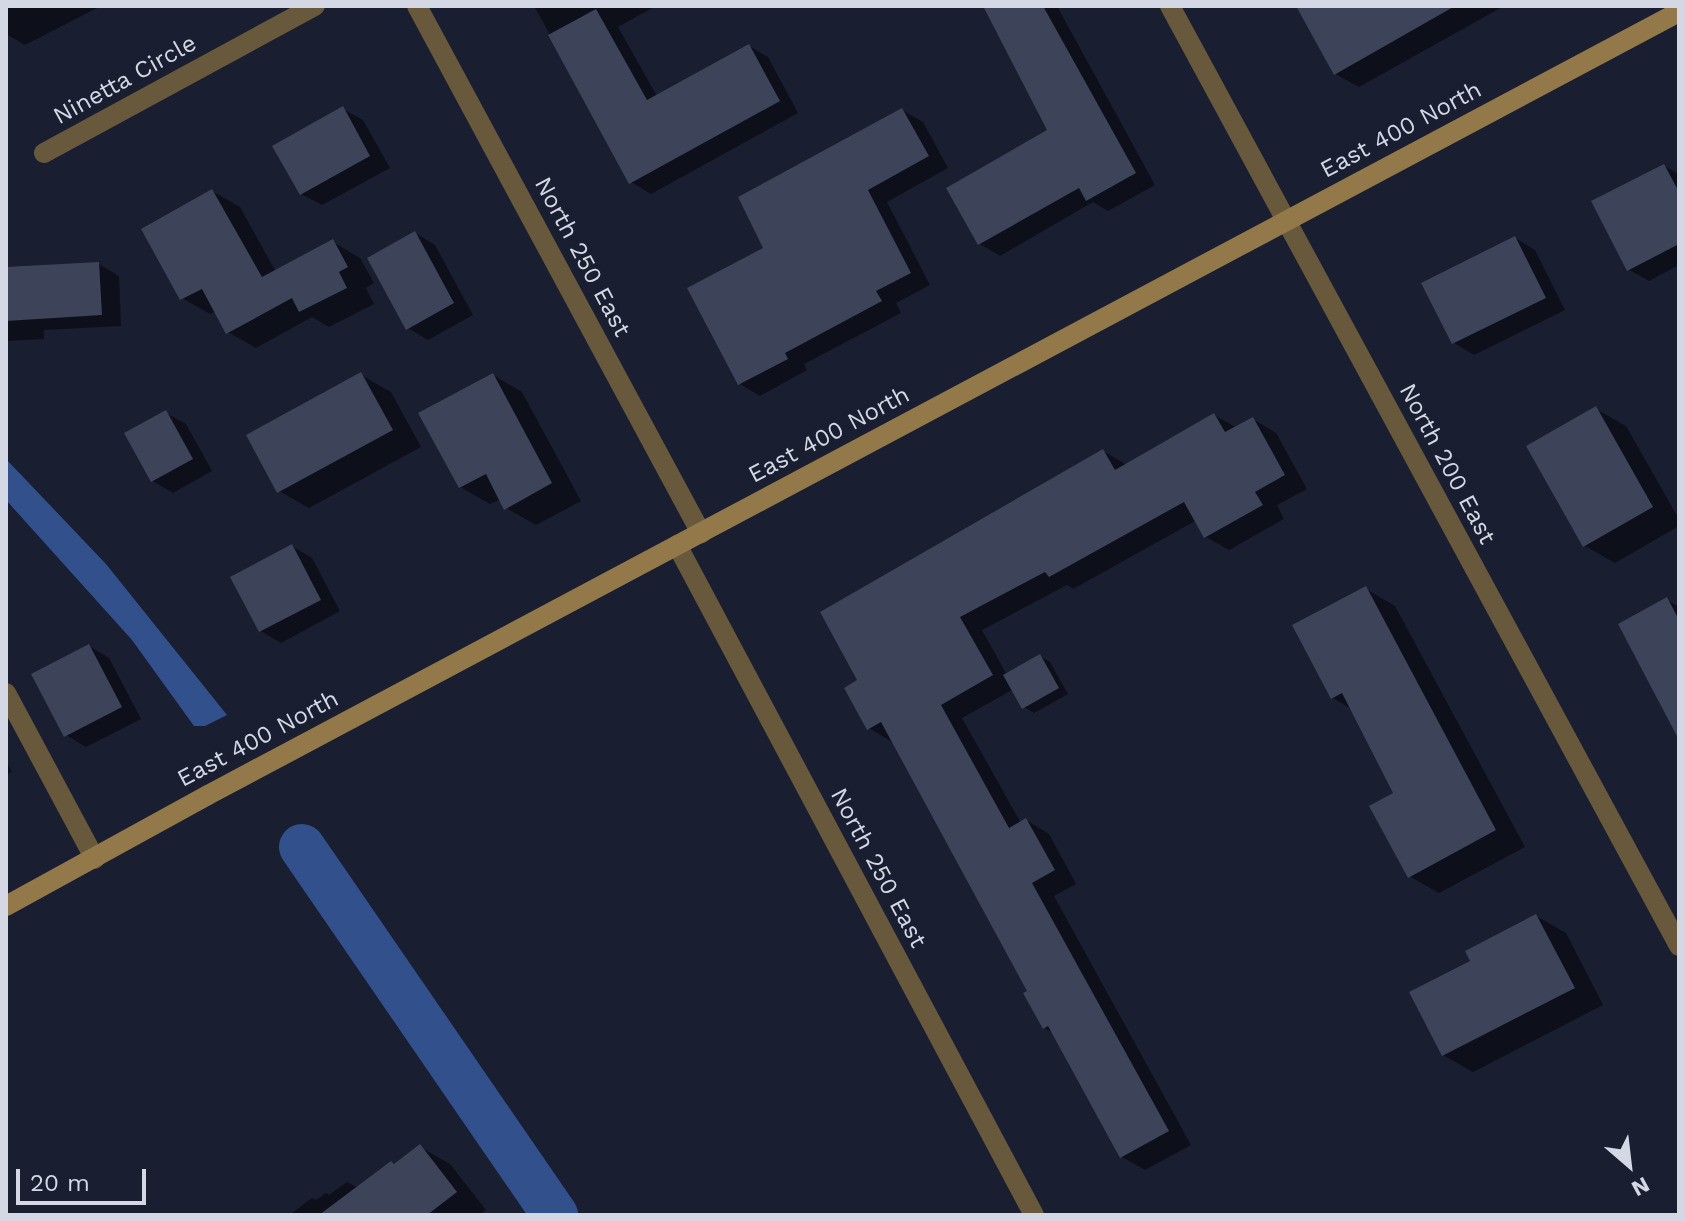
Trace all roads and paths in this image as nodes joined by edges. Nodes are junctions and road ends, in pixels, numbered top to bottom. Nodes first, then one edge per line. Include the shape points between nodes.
1 (315, 6) edge
2 (417, 6) edge
3 (1170, 6) edge
4 (1679, 12) edge
5 (44, 153) dead end
6 (1286, 221) junction
7 (701, 533) junction
8 (677, 545) junction
9 (6, 693) edge
10 (95, 859) junction
11 (6, 906) edge
12 (1679, 946) edge
13 (1034, 1215) edge

1 - 5 street, Ninetta Circle
2 - 7 street, North 250 East
3 - 6 street, North 200 East
4 - 6 main road, East 400 North
6 - 7 main road, East 400 North
6 - 12 street, North 200 East
7 - 8 main road, East 400 North
8 - 10 main road, East 400 North
8 - 13 street, North 250 East
9 - 10 street
10 - 11 main road, East 400 North

